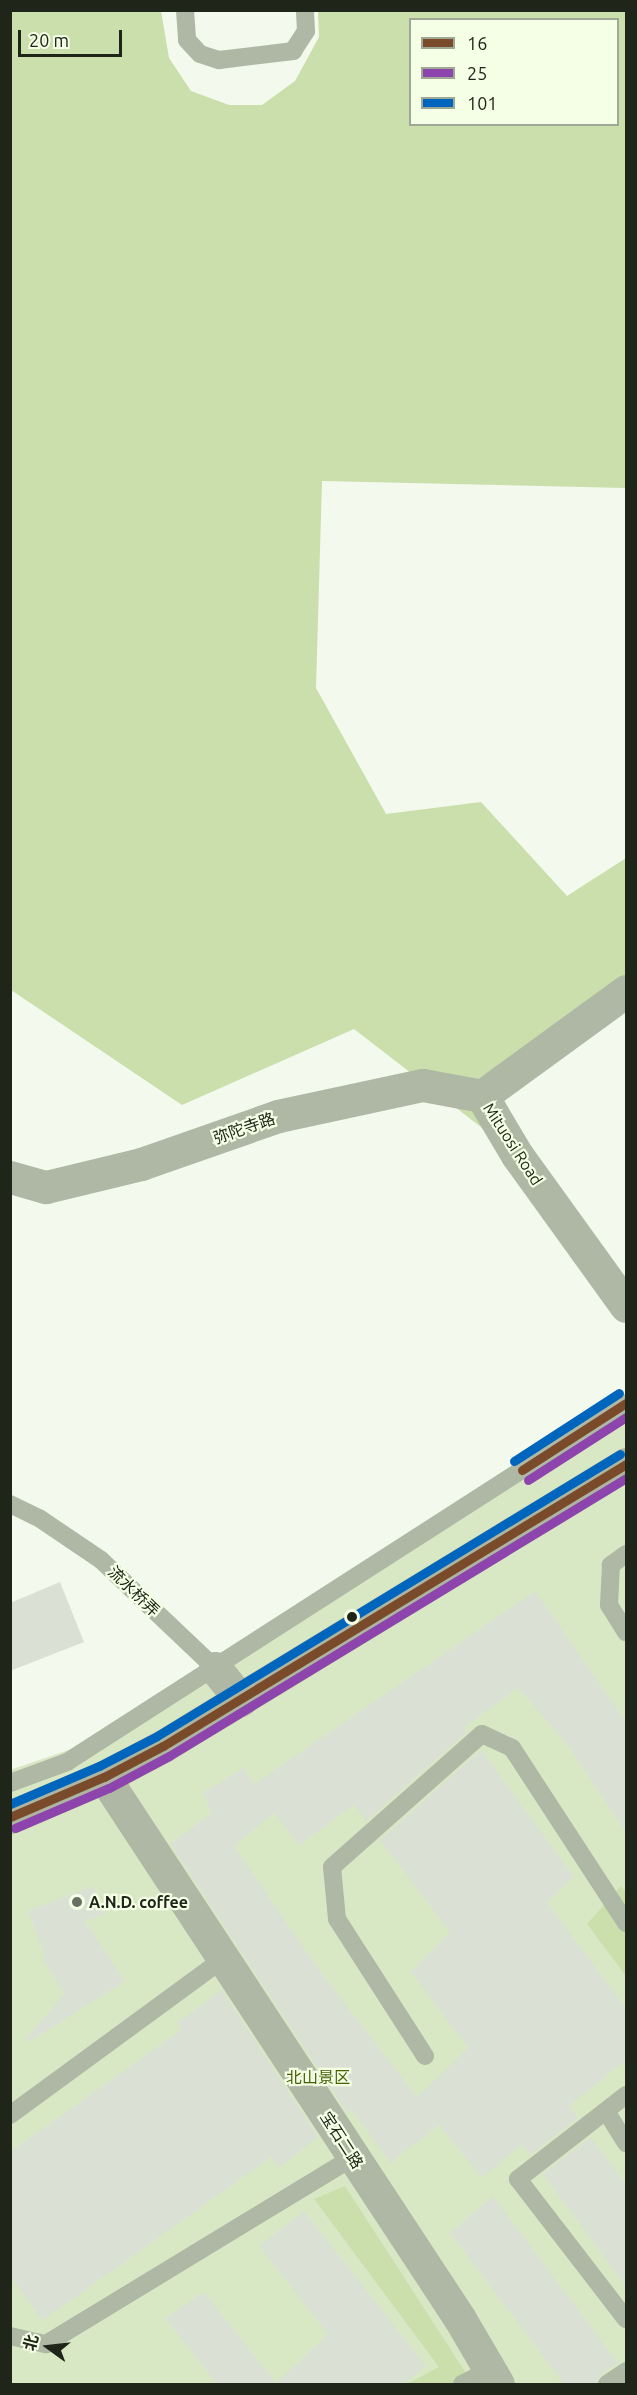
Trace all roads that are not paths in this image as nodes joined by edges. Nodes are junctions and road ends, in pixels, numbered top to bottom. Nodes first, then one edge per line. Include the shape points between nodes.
1 (185, 10) edge
2 (305, 10) edge
3 (627, 991) edge
4 (482, 1096) junction
5 (10, 1177) edge
6 (627, 1306) edge
7 (627, 1403) edge
8 (627, 1464) edge
9 (10, 1504) edge
10 (627, 1554) edge
11 (627, 1632) edge
12 (215, 1668) junction
13 (241, 1700) junction
14 (104, 1777) junction
15 (10, 1783) edge
16 (10, 1817) edge
17 (627, 1923) edge
18 (223, 1959) junction
19 (425, 2056) dead end
20 (627, 2095) edge
21 (606, 2111) junction
22 (10, 2115) edge
23 (627, 2143) edge
24 (353, 2157) junction
25 (627, 2319) edge
26 (10, 2336) edge
27 (627, 2371) edge
28 (483, 2380) edge
29 (607, 2385) edge

1 - 2 lane via 187,40 200,54 219,60 293,51 306,32
3 - 4 street, Mituosi Road
4 - 5 street, 弥陀寺路 via 423,1085 279,1116 141,1164 46,1187
4 - 6 street, Mituosi Road via 517,1155
7 - 12 lane
8 - 13 main road
9 - 12 lane, 流水桥弄 via 39,1518 101,1560
10 - 11 lane via 610,1565 609,1605
12 - 13 street, 流水桥弄
12 - 15 lane via 67,1762
13 - 14 main road
14 - 16 main road
14 - 18 street, 宝石二路
17 - 19 lane via 512,1748 482,1734 332,1867 337,1919
18 - 22 lane
18 - 24 street, 宝石二路
20 - 21 lane
21 - 23 lane
21 - 25 lane via 518,2179
24 - 26 lane via 46,2344
24 - 28 street, 宝石二路
27 - 29 lane

